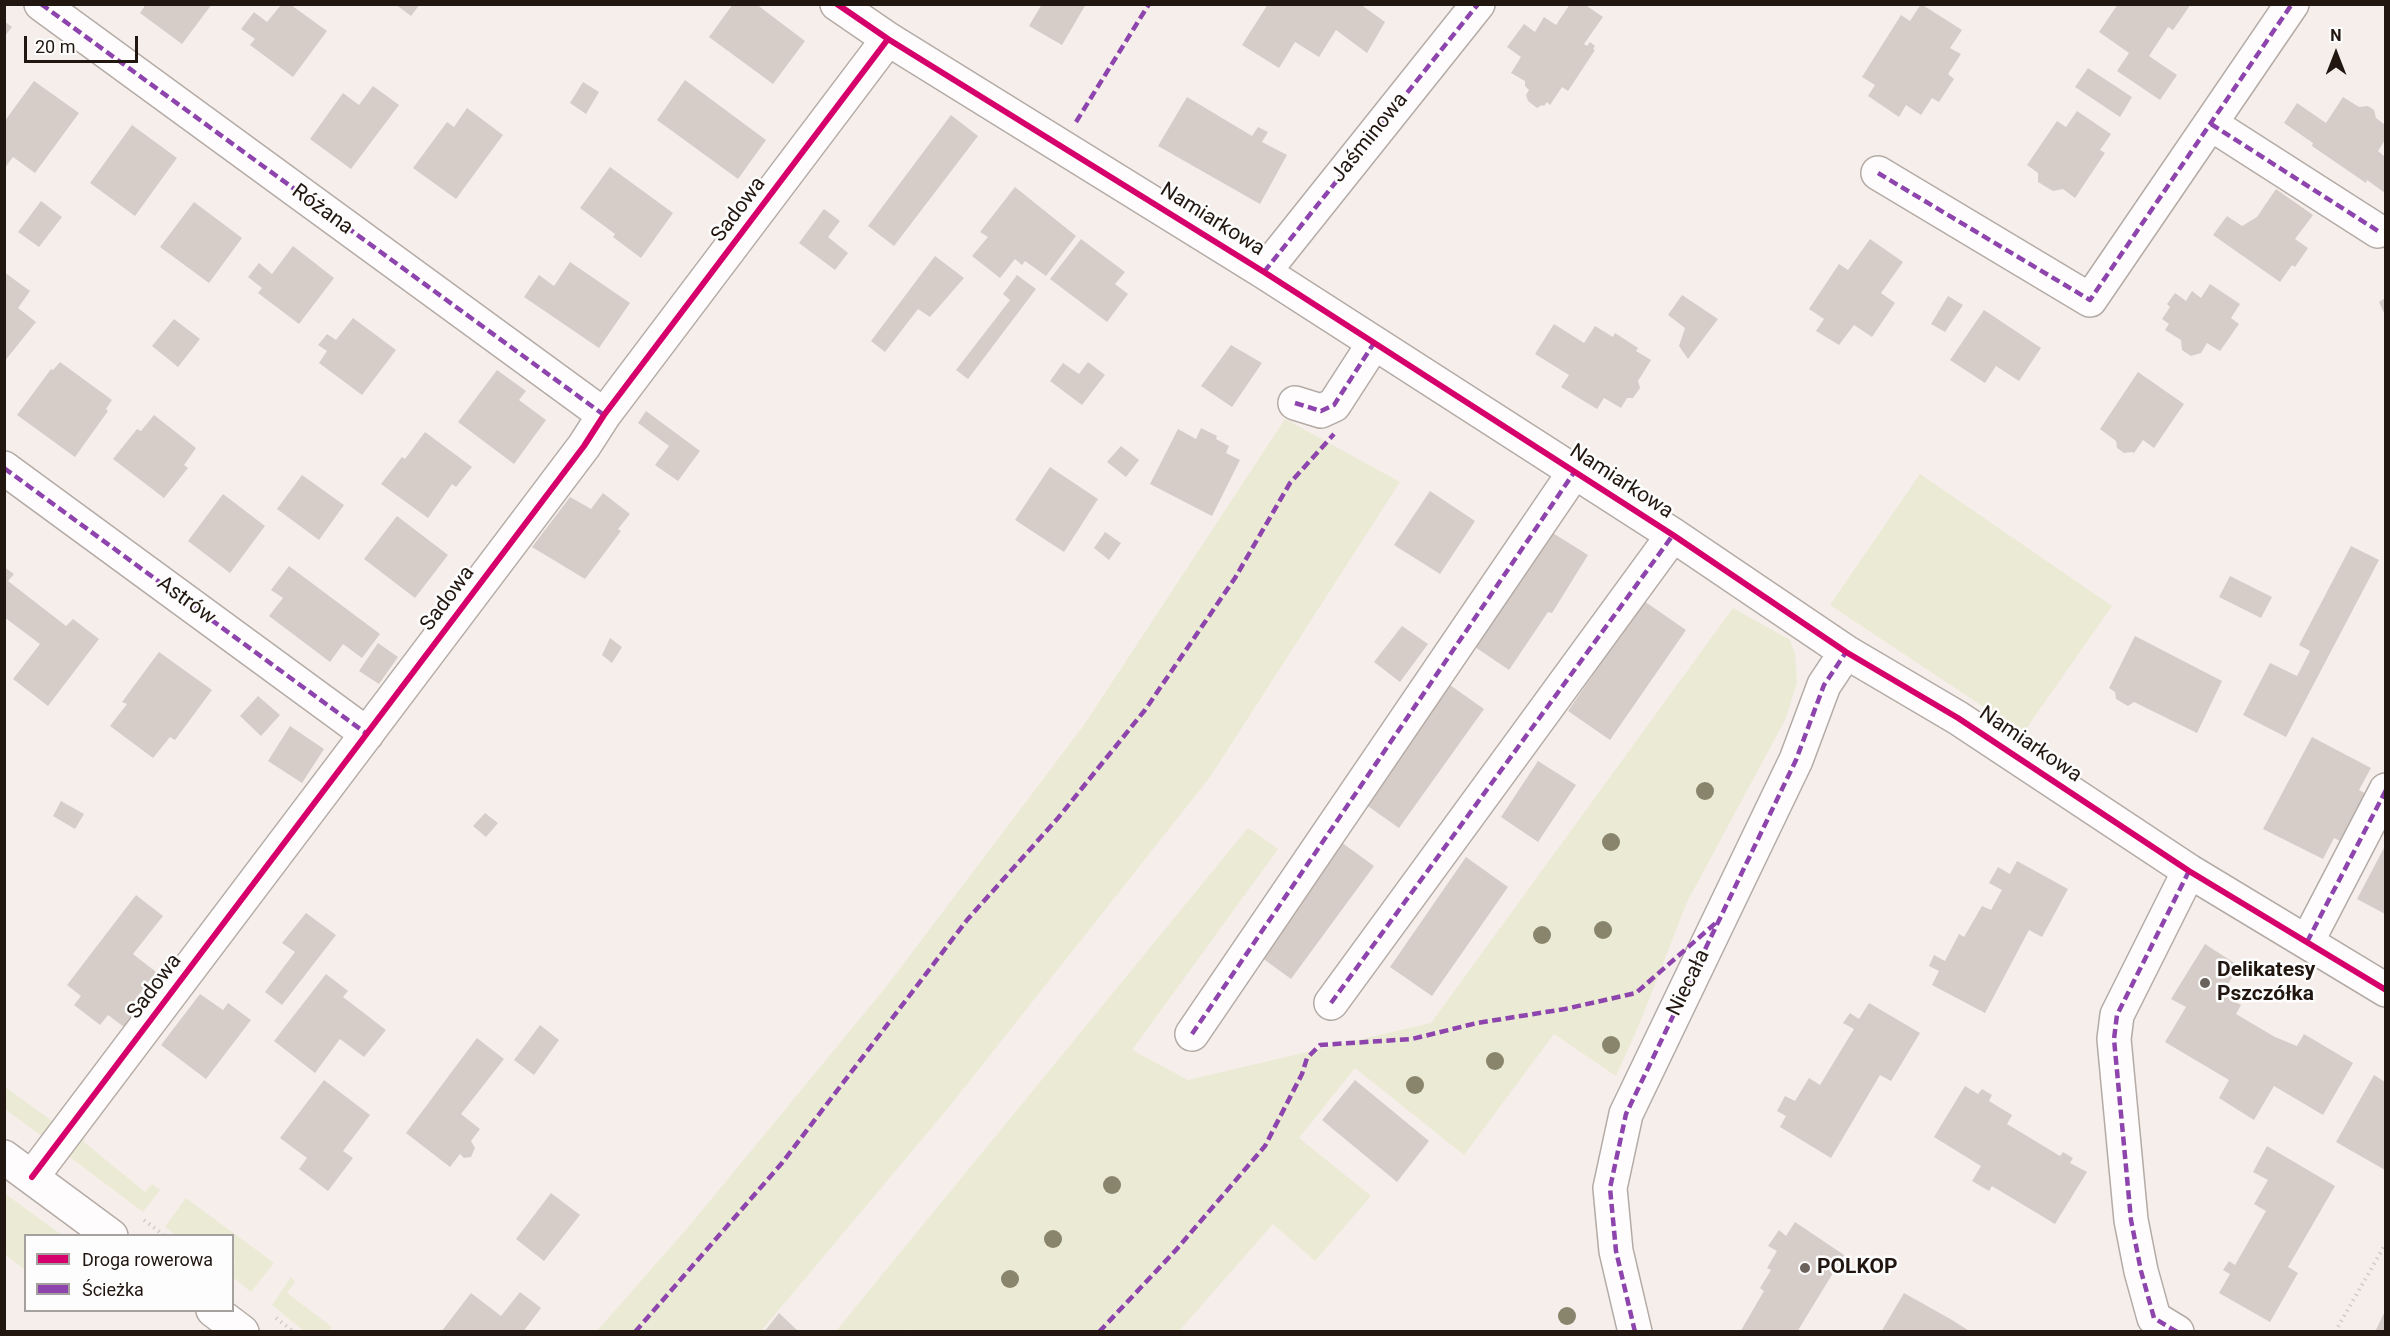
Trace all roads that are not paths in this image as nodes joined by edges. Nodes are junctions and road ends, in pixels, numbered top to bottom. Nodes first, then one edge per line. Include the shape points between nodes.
1 (41, 4) edge
2 (837, 4) edge
3 (1478, 4) edge
4 (2292, 4) edge
5 (888, 39) junction
6 (2211, 123) junction
7 (1878, 173) dead end
8 (2378, 231) dead end
9 (1264, 272) junction
10 (1374, 343) junction
11 (1295, 403) dead end
12 (604, 416) junction
13 (4, 468) edge
14 (1575, 471) junction
15 (1673, 534) junction
16 (1846, 652) junction
17 (367, 734) junction
18 (2385, 790) edge
19 (2189, 871) junction
20 (2307, 942) junction
21 (2385, 990) edge
22 (1331, 1003) dead end
23 (1192, 1034) dead end
24 (4, 1157) edge
25 (32, 1177) junction
26 (108, 1234) edge
27 (1635, 1332) edge
28 (2177, 1332) edge

1 - 12 street, Różana
2 - 5 street, Namiarkowa
3 - 9 street, Jaśminowa
4 - 6 street
5 - 9 street, Namiarkowa
5 - 12 street, Sadowa
6 - 7 street via 2090,300
6 - 8 street
9 - 10 street, Namiarkowa
10 - 11 street via 1334,405 1321,411
10 - 14 street, Namiarkowa
12 - 17 street, Sadowa
13 - 17 street, Astrów
14 - 15 street, Namiarkowa
14 - 23 street
15 - 16 street, Namiarkowa
15 - 22 street
16 - 19 street, Namiarkowa via 1958,718
16 - 27 street, Niecała via 1824,685 1796,760 1626,1114 1610,1188 1616,1251
17 - 25 street, Sadowa
18 - 20 street
19 - 20 street, Namiarkowa
19 - 28 street via 2117,1015 2114,1039 2131,1220 2140,1271 2154,1318
20 - 21 street, Namiarkowa
24 - 25 street
25 - 26 street

